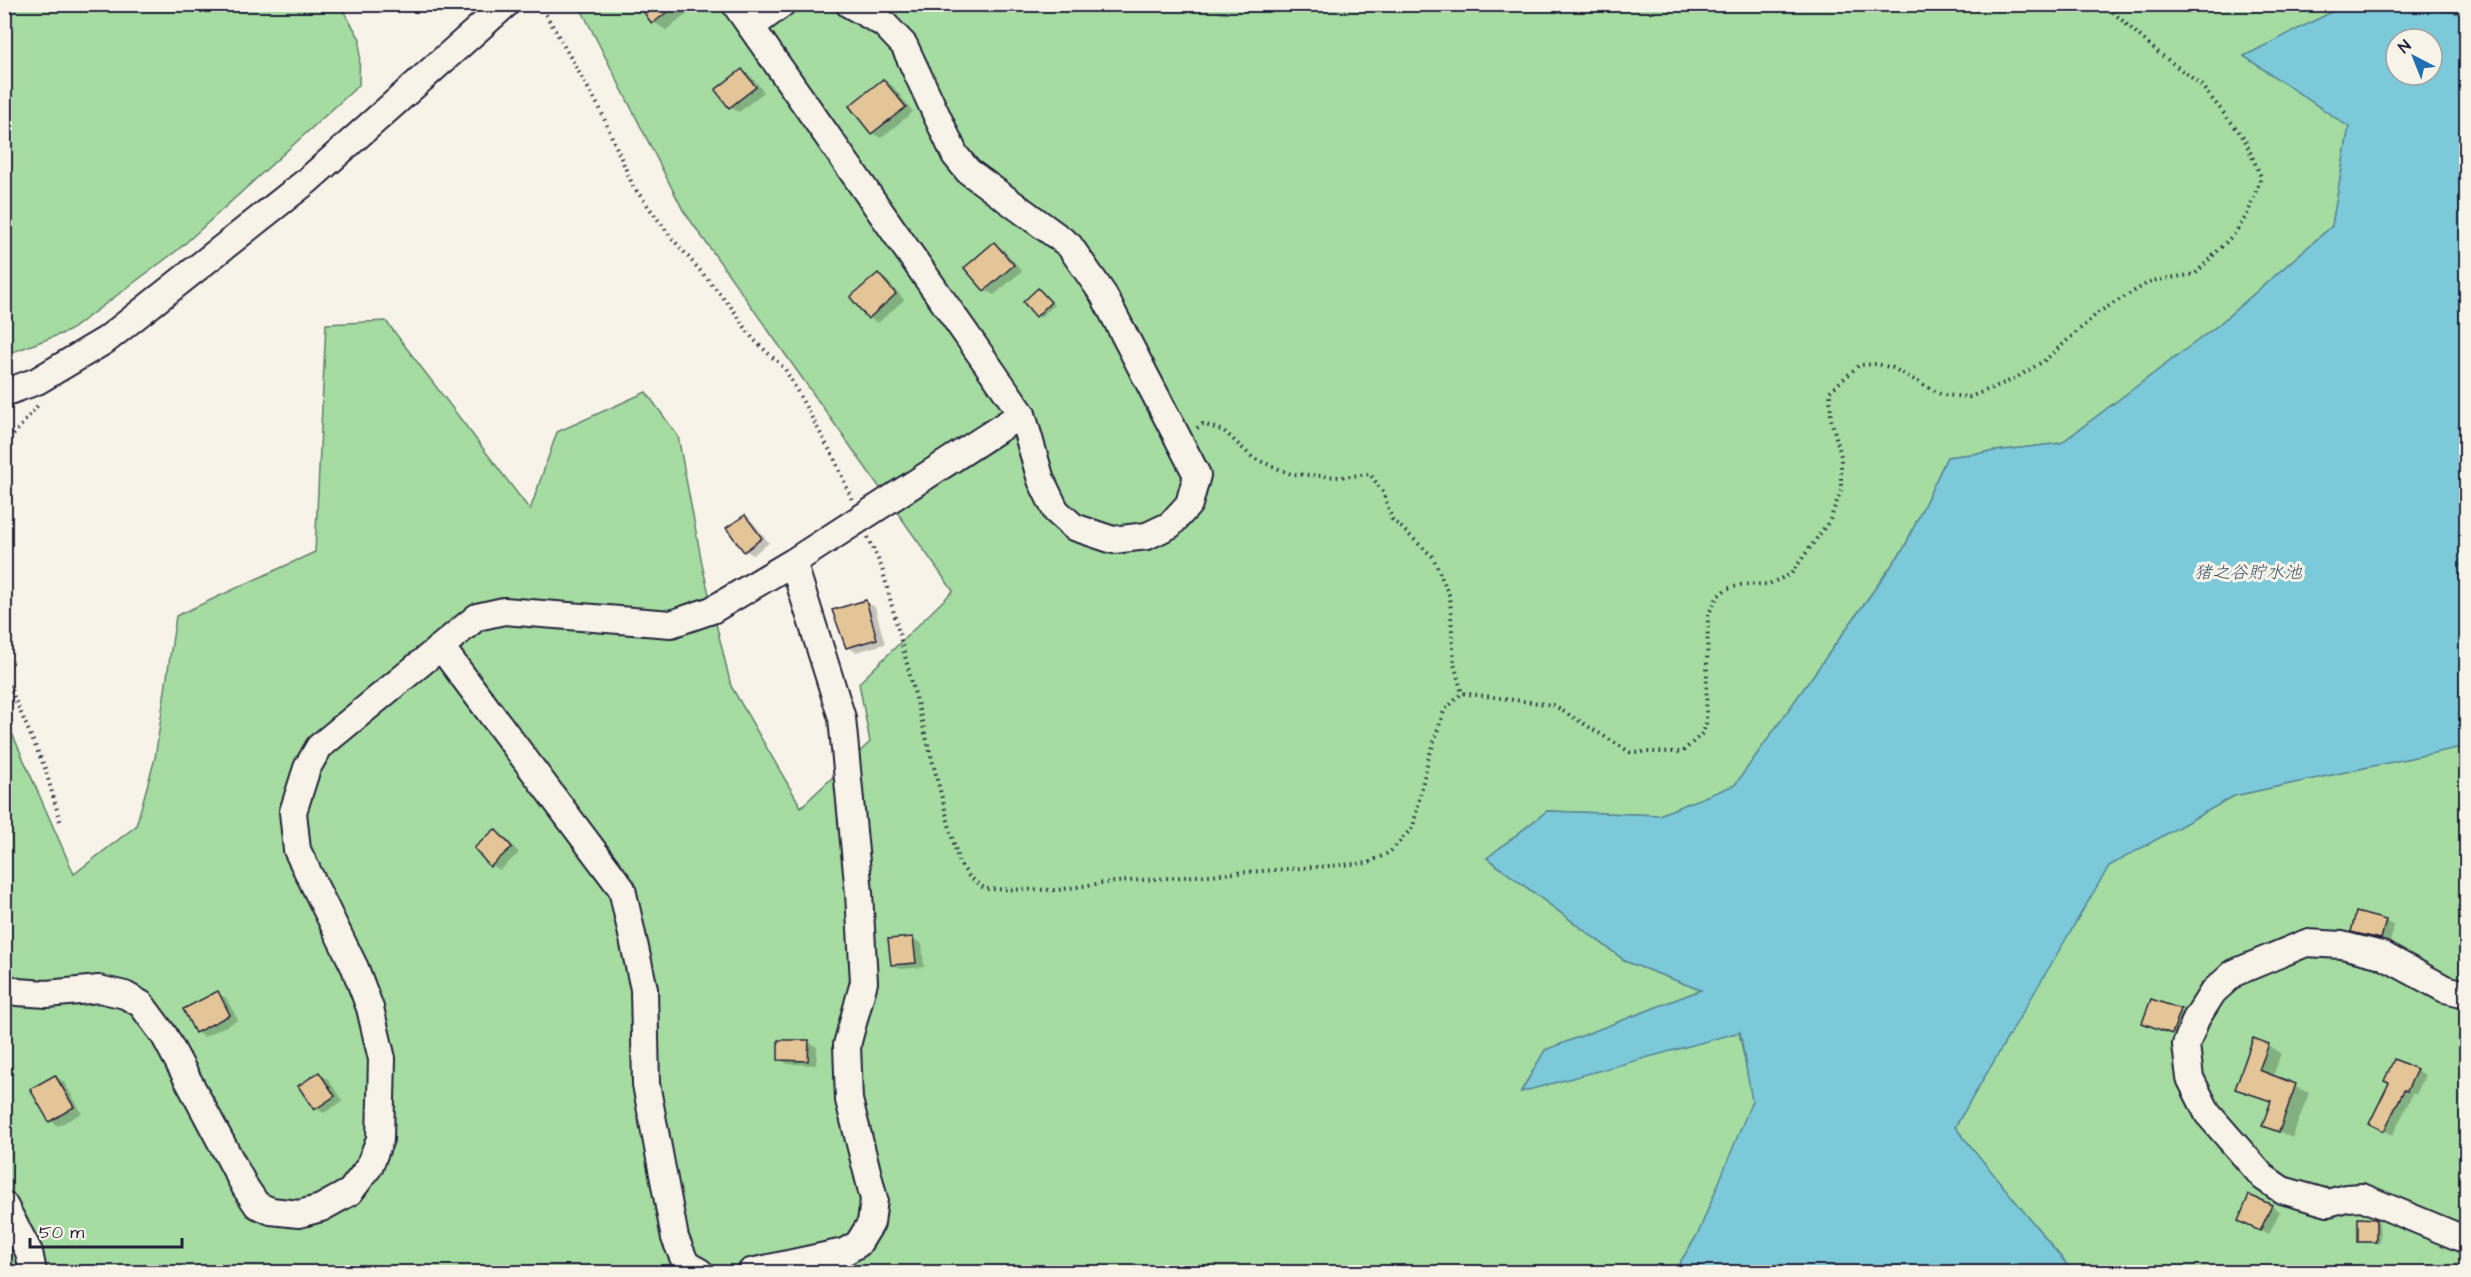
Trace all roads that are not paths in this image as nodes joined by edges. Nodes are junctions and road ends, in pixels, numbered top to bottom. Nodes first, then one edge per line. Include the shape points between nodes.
1 (506, 4) edge
2 (735, 4) edge
3 (782, 4) edge
4 (849, 4) edge
5 (751, 27) junction
6 (4, 393) edge
7 (1022, 414) junction
8 (793, 562) junction
9 (441, 647) junction
10 (4, 987) edge
11 (2466, 992) edge
12 (4, 1205) edge
13 (2466, 1240) edge
14 (33, 1272) edge
15 (700, 1272) edge
16 (750, 1272) edge

1 - 6 street via 307,181 106,340 37,381
2 - 5 street
3 - 5 street
4 - 7 street via 884,24 904,45 955,155 968,171 1069,245 1087,269 1197,475 1190,504 1170,525 1147,536 1113,540 1074,527 1056,511 1041,480
5 - 7 street
7 - 8 street
8 - 9 street via 712,610 671,624 504,611 477,617
8 - 16 street via 842,718 864,982 847,1045 849,1100 874,1198 871,1224 858,1244 844,1252
9 - 10 street via 319,747 307,768 293,812 297,850 355,968 370,1008 382,1059 380,1138 369,1167 350,1191 321,1208 299,1214 257,1205 164,1035 141,1004 125,995 99,989 46,994
9 - 15 street via 622,889 644,989 646,1084 675,1238 687,1264
11 - 13 street via 2445,989 2382,955 2342,945 2306,943 2234,973 2213,992 2186,1045 2190,1078 2208,1114 2263,1177 2282,1190 2328,1203 2362,1197
12 - 14 street via 29,1251

